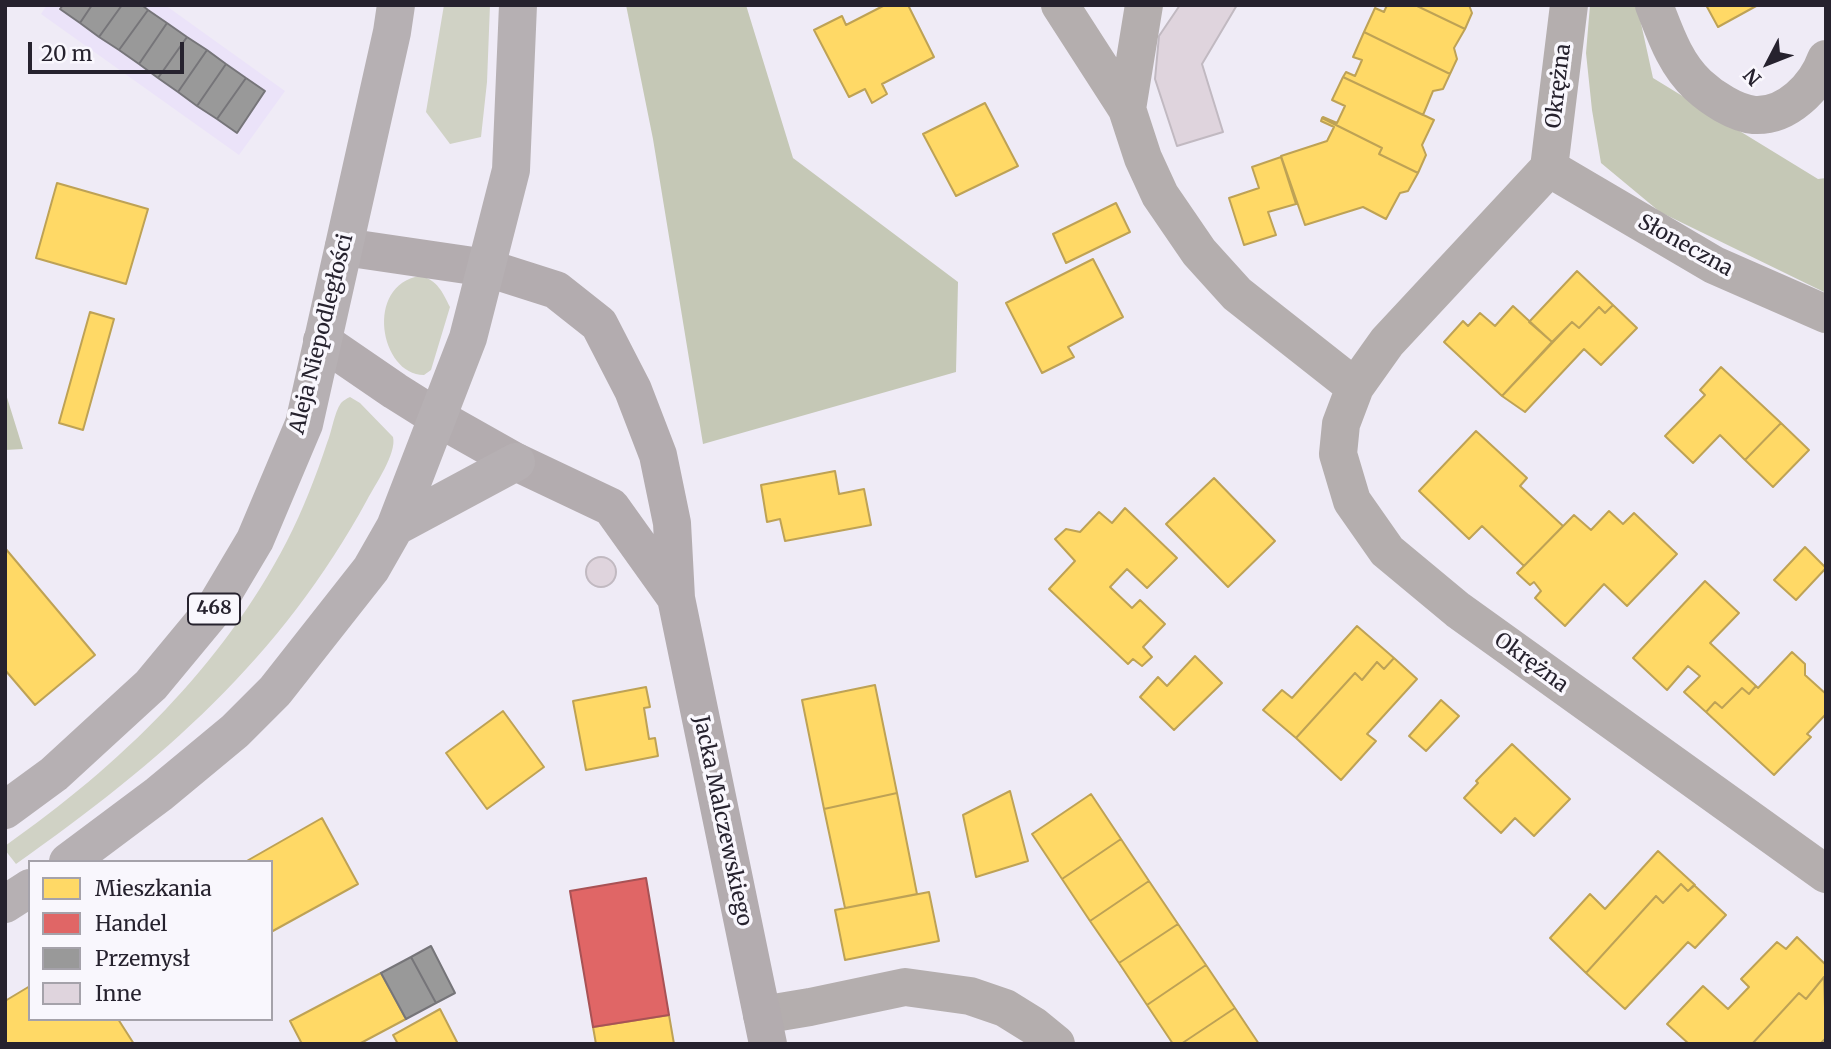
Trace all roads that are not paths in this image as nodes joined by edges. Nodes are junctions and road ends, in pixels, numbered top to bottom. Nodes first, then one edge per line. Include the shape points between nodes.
1 (396, 5) edge
2 (518, 5) edge
3 (1060, 5) edge
4 (1144, 5) edge
5 (1569, 5) edge
6 (1654, 5) edge
7 (1826, 59) edge
8 (1127, 109) junction
9 (1549, 168) junction
10 (344, 247) junction
11 (487, 268) junction
12 (1826, 314) edge
13 (322, 341) junction
14 (1355, 387) junction
15 (438, 418) junction
16 (516, 462) junction
17 (395, 527) junction
18 (676, 598) junction
19 (5, 810) edge
20 (71, 860) edge
21 (1826, 874) edge
22 (28, 888) edge
23 (5, 904) edge
24 (765, 1029) edge
25 (1056, 1044) edge

1 - 10 main road, Aleja Niepodległości / 468
2 - 11 main road via 511,170
3 - 8 street
4 - 8 street
5 - 9 street, Okrężna
6 - 7 street via 1669,46 1697,84 1725,105 1755,115 1803,97
8 - 14 street via 1160,195 1199,252 1237,294
9 - 12 street, Słoneczna via 1714,265
9 - 14 street, Okrężna via 1387,342
10 - 11 main road, Jacka Malczewskiego
10 - 13 main road, Aleja Niepodległości / 468
11 - 15 main road via 468,338
11 - 18 main road, Jacka Malczewskiego via 556,290 599,324 633,390 658,455 672,523
13 - 15 main road
13 - 19 main road, Aleja Niepodległości / 468 via 304,424 255,540 214,609 150,685 54,774
14 - 21 street, Okrężna via 1341,424 1338,454 1352,500 1387,551 1458,610
15 - 16 main road
15 - 17 main road
16 - 17 main road
16 - 18 main road, Jacka Malczewskiego via 611,507
17 - 20 main road via 371,569 275,691 159,794
18 - 24 main road, Jacka Malczewskiego
22 - 23 main road
24 - 25 street via 810,1007 905,987 970,996 1005,1008

